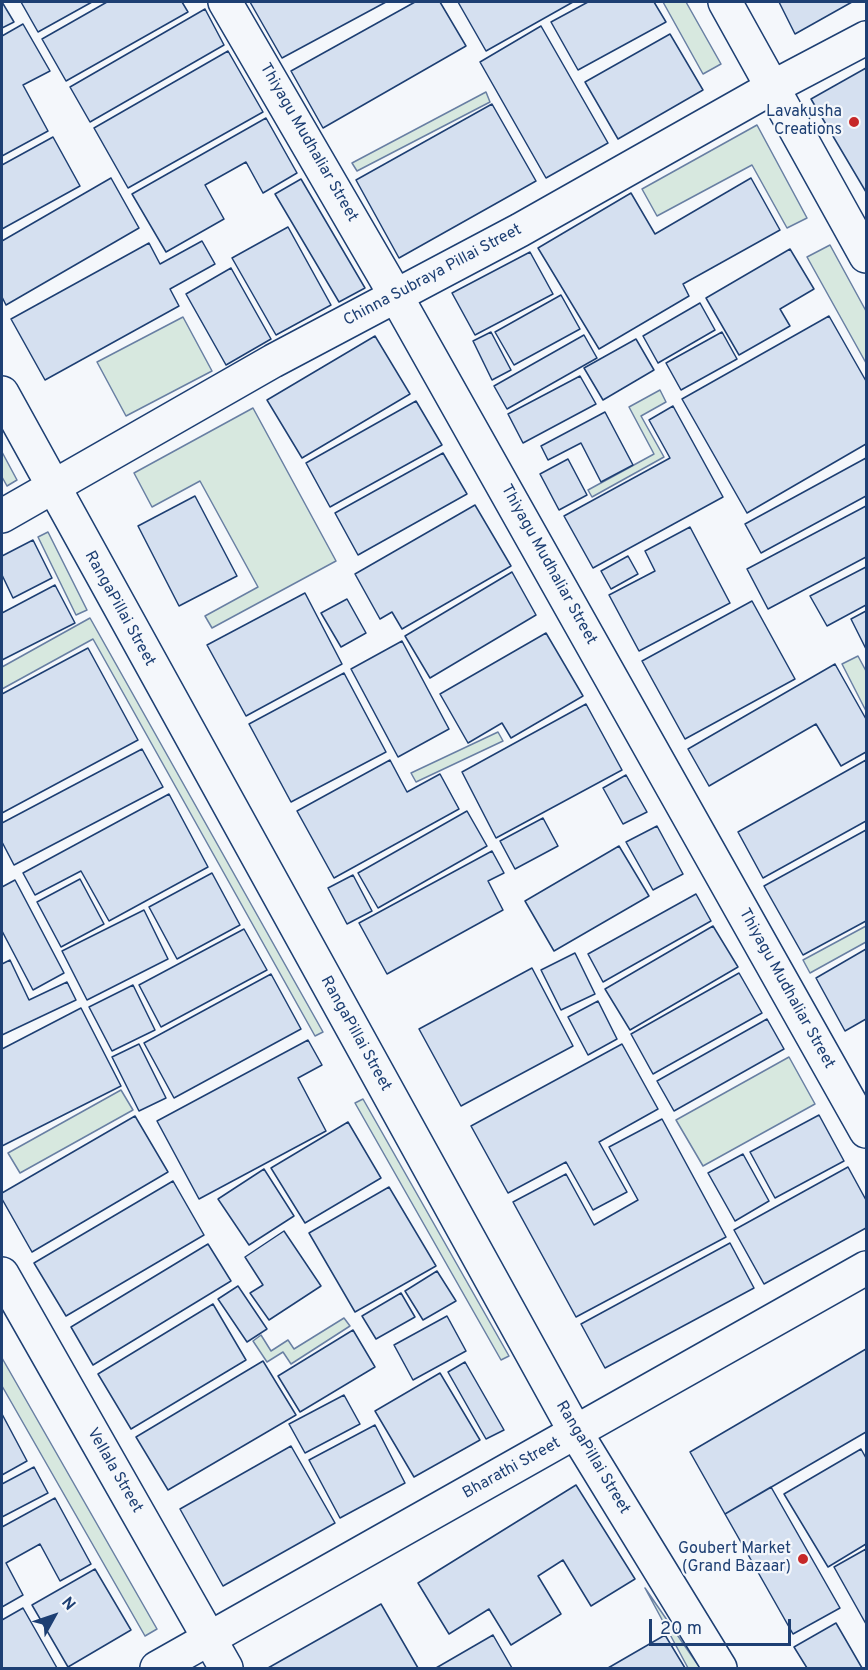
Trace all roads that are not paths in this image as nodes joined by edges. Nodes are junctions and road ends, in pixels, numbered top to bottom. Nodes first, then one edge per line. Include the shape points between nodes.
1 (225, 2) edge
2 (725, 2) edge
3 (867, 38) edge
4 (772, 87) junction
5 (867, 256) edge
6 (396, 296) junction
7 (2, 393) edge
8 (52, 488) junction
9 (2, 516) edge
10 (867, 1131) edge
11 (867, 1268) edge
12 (2, 1274) edge
13 (576, 1433) junction
14 (209, 1639) junction
15 (157, 1668) edge
16 (226, 1668) edge
17 (720, 1668) edge

1 - 6 street, Thiyagu Mudhaliar Street
2 - 4 street
3 - 4 street, Chinna Subraya Pillai Street
4 - 5 street
4 - 6 street, Chinna Subraya Pillai Street
6 - 8 street, Chinna Subraya Pillai Street via 273,361
6 - 10 street, Thiyagu Mudhaliar Street
7 - 8 street, RangaPillai Street
8 - 9 street, Chinna Subraya Pillai Street
8 - 13 street, RangaPillai Street
11 - 13 street, Bharathi Street
12 - 14 street, Vellala Street
13 - 14 street, Bharathi Street
13 - 17 street, RangaPillai Street
14 - 15 street, Bharathi Street
14 - 16 street, Vellala Street

